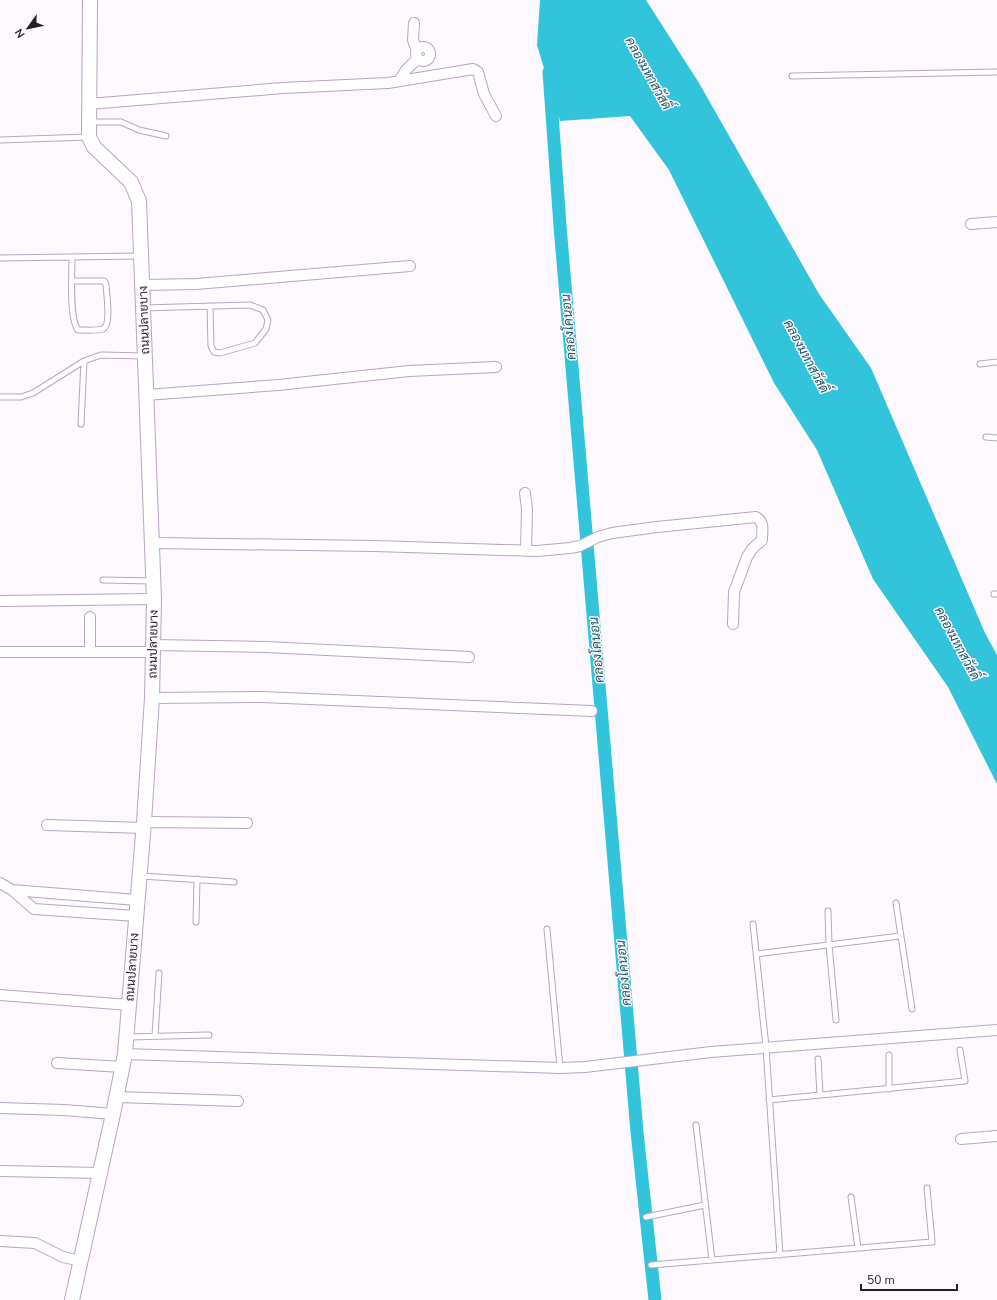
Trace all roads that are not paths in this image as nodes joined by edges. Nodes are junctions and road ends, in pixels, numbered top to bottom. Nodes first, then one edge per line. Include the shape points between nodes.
1 (90, 0) edge
2 (414, 23) dead end
3 (997, 72) edge
4 (792, 76) dead end
5 (399, 81) junction
6 (89, 104) junction
7 (496, 116) dead end
8 (88, 122) junction
9 (166, 136) dead end
10 (89, 137) junction
11 (0, 140) edge
12 (997, 222) edge
13 (970, 224) dead end
14 (141, 256) junction
15 (72, 257) junction
16 (0, 258) edge
17 (410, 266) dead end
18 (72, 281) junction
19 (142, 285) junction
20 (210, 306) junction
21 (143, 308) junction
22 (145, 356) junction
23 (84, 362) junction
24 (997, 362) edge
25 (980, 364) dead end
26 (496, 367) dead end
27 (146, 395) junction
28 (0, 398) edge
29 (81, 424) dead end
30 (986, 437) dead end
31 (997, 438) edge
32 (525, 493) dead end
33 (152, 543) junction
34 (526, 551) junction
35 (103, 580) dead end
36 (154, 581) junction
37 (154, 599) junction
38 (0, 601) edge
39 (90, 617) dead end
40 (733, 624) dead end
41 (153, 648) junction
42 (0, 652) edge
43 (90, 652) junction
44 (469, 657) dead end
45 (152, 698) junction
46 (592, 711) dead end
47 (247, 823) dead end
48 (47, 825) dead end
49 (144, 825) junction
50 (139, 876) junction
51 (198, 879) junction
52 (234, 882) dead end
53 (0, 883) edge
54 (12, 890) junction
55 (137, 900) junction
56 (896, 903) dead end
57 (828, 911) dead end
58 (136, 916) junction
59 (196, 922) dead end
60 (753, 924) dead end
61 (547, 929) dead end
62 (900, 936) junction
63 (829, 945) junction
64 (756, 954) junction
65 (159, 973) dead end
66 (0, 995) edge
67 (129, 1005) junction
68 (912, 1009) dead end
69 (836, 1020) dead end
70 (997, 1030) edge
71 (209, 1035) dead end
72 (155, 1036) junction
73 (126, 1037) junction
74 (766, 1047) junction
75 (960, 1050) dead end
76 (889, 1055) dead end
77 (818, 1060) dead end
78 (123, 1061) junction
79 (57, 1063) dead end
80 (560, 1068) junction
81 (889, 1089) junction
82 (820, 1095) junction
83 (117, 1097) junction
84 (769, 1100) junction
85 (238, 1101) dead end
86 (0, 1108) edge
87 (113, 1114) junction
88 (696, 1125) dead end
89 (997, 1136) edge
90 (961, 1139) dead end
91 (0, 1170) edge
92 (100, 1174) junction
93 (927, 1188) dead end
94 (851, 1197) dead end
95 (705, 1204) junction
96 (646, 1217) dead end
97 (0, 1241) edge
98 (858, 1248) junction
99 (780, 1254) junction
100 (712, 1260) junction
101 (81, 1261) junction
102 (651, 1265) dead end
103 (72, 1300) edge

1 - 6 street
2 - 5 street via 413,40 417,55
3 - 4 lane
5 - 6 street
5 - 7 street via 473,69 478,72 484,94
6 - 8 street
8 - 9 lane via 121,122 139,130
8 - 10 street
10 - 11 lane
10 - 14 street, ถนนปลายบาง via 94,147 131,182 139,201
12 - 13 street
14 - 15 lane
14 - 19 street, ถนนปลายบาง
15 - 16 lane
15 - 18 lane
17 - 19 street via 196,284
18 - 18 lane via 104,281 108,321 106,327 78,330 73,320
19 - 21 street, ถนนปลายบาง
20 - 20 lane via 211,346 214,352 220,353 255,343 266,329 268,320 263,310 250,305
20 - 21 lane
21 - 22 street, ถนนปลายบาง
22 - 23 lane via 101,355
22 - 27 street, ถนนปลายบาง
23 - 28 lane via 33,393 21,397
23 - 29 lane
24 - 25 lane
26 - 27 street via 409,371 278,385
27 - 33 street, ถนนปลายบาง
30 - 31 lane
32 - 34 street
33 - 34 street
33 - 36 street, ถนนปลายบาง
34 - 40 street via 580,546 612,533 756,517 763,524 762,540 747,557 734,592
35 - 36 lane
36 - 37 street, ถนนปลายบาง
37 - 38 street
37 - 41 street, ถนนปลายบาง
39 - 43 street
41 - 43 street
41 - 44 street via 266,648
41 - 45 street, ถนนปลายบาง
42 - 43 street
45 - 46 street via 262,697
45 - 49 street, ถนนปลายบาง
47 - 49 street
48 - 49 street
49 - 50 street, ถนนปลายบาง
50 - 51 lane
50 - 55 street, ถนนปลายบาง
51 - 52 lane
51 - 59 lane
53 - 54 street
54 - 55 street
54 - 58 street via 34,909
55 - 58 street, ถนนปลายบาง
56 - 62 lane
57 - 63 lane
58 - 67 street, ถนนปลายบาง
60 - 64 lane
61 - 80 lane
62 - 63 lane
62 - 68 lane
63 - 64 lane
63 - 69 lane
64 - 74 lane
65 - 72 lane
66 - 67 street
67 - 73 street, ถนนปลายบาง
70 - 74 street
71 - 72 lane
72 - 73 lane
73 - 78 street, ถนนปลายบาง
74 - 80 street
74 - 84 lane
75 - 81 lane via 965,1082
76 - 81 lane
77 - 82 lane
78 - 79 street
78 - 80 street
78 - 83 street, ถนนปลายบาง
81 - 82 lane
82 - 84 lane
83 - 85 street
83 - 87 street, ถนนปลายบาง
84 - 99 lane
86 - 87 street
87 - 92 street, ถนนปลายบาง
88 - 95 lane
89 - 90 street
91 - 92 street
92 - 101 street, ถนนปลายบาง
93 - 98 lane via 932,1242
94 - 98 lane
95 - 96 lane
95 - 100 lane
97 - 101 street via 35,1243 63,1257
98 - 99 lane
99 - 100 lane
100 - 102 lane
101 - 103 street, ถนนปลายบาง

